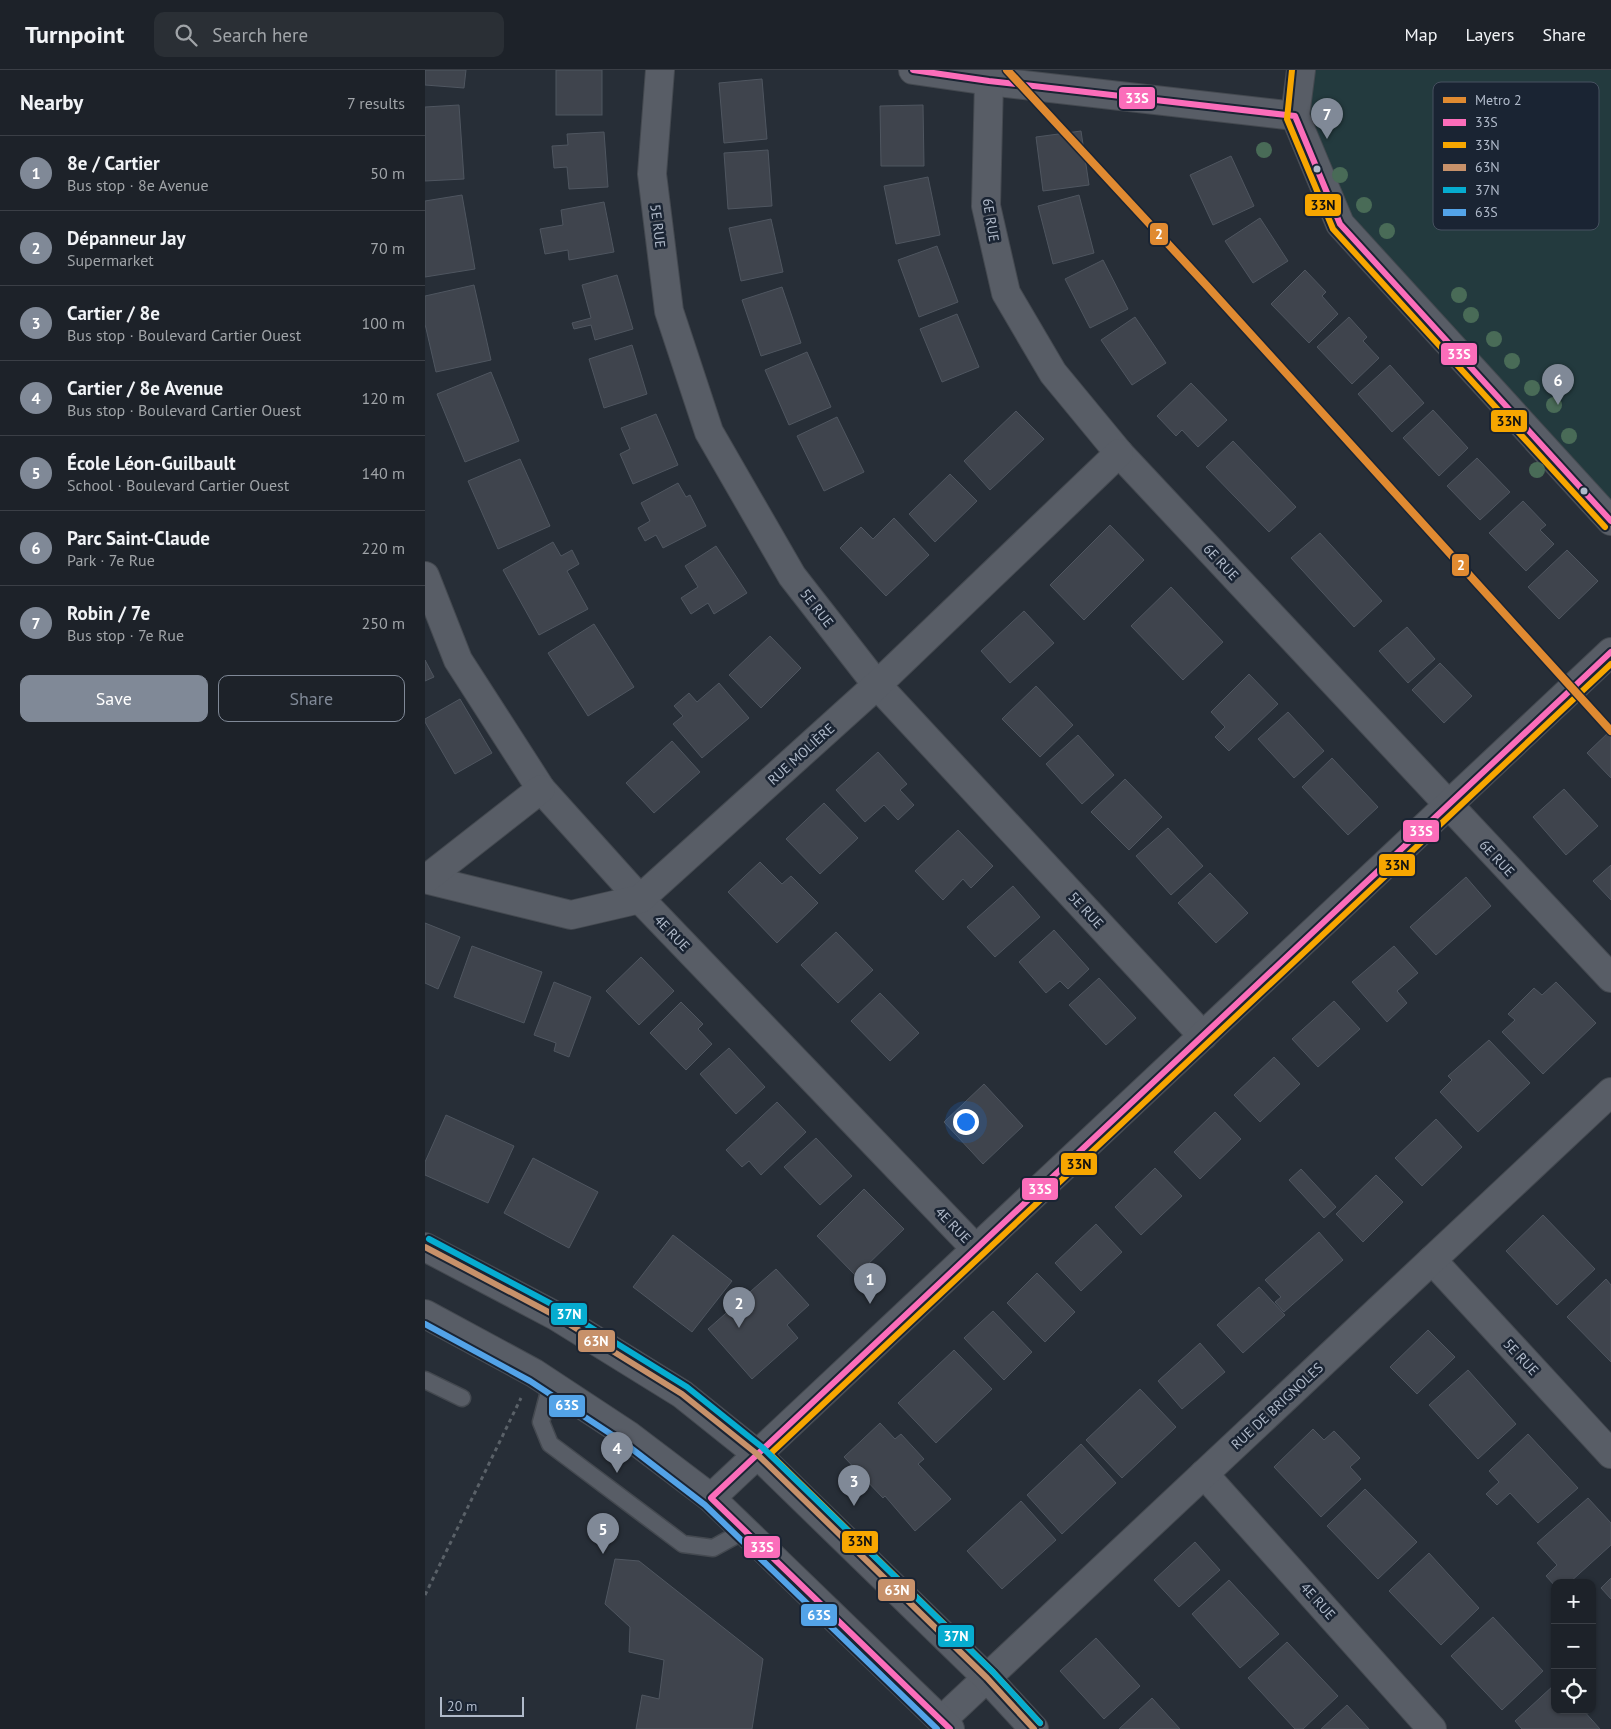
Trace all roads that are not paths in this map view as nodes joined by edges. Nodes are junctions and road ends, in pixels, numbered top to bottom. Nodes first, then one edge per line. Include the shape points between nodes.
1 (660, 70) edge
2 (913, 70) edge
3 (1301, 70) edge
4 (990, 76) edge
5 (1295, 116) junction
6 (1119, 453) junction
7 (1611, 522) edge
8 (425, 576) edge
9 (1611, 652) edge
10 (877, 684) junction
11 (541, 789) junction
12 (1447, 805) junction
13 (425, 879) edge
14 (640, 899) junction
15 (1611, 978) edge
16 (1203, 1036) junction
17 (1611, 1092) edge
18 (425, 1247) edge
19 (976, 1249) junction
20 (1432, 1260) junction
21 (425, 1314) edge
22 (542, 1378) junction
23 (425, 1380) edge
24 (462, 1398) dead end
25 (757, 1454) junction
26 (1611, 1454) edge
27 (1204, 1474) junction
28 (711, 1498) junction
29 (744, 1530) junction
30 (987, 1678) junction
31 (947, 1725) edge
32 (1034, 1729) edge
33 (1431, 1729) edge

1 - 10 street, 5E RUE via 652,174 669,311 709,432 792,576
2 - 4 street
3 - 5 street
4 - 5 street
4 - 6 street, 6E RUE via 986,206 1006,293 1053,373
5 - 7 street via 1340,224
6 - 10 street, RUE MOLIÈRE
6 - 12 street, 6E RUE
8 - 11 street, 4E RUE via 458,660
9 - 12 street
10 - 14 street, RUE MOLIÈRE
10 - 16 street, 5E RUE
11 - 13 street, RUE MOLIÈRE
11 - 14 street, 4E RUE
12 - 15 street, 6E RUE
12 - 16 street
13 - 14 street, RUE MOLIÈRE via 571,915
14 - 19 street, 4E RUE
16 - 19 street
17 - 20 street, RUE DE BRIGNOLES
18 - 25 street via 556,1316 682,1394
19 - 25 street
20 - 26 street, 5E RUE
20 - 27 street, RUE DE BRIGNOLES
21 - 22 street
22 - 28 street via 628,1435
22 - 29 lane via 541,1422 550,1444 683,1544 713,1548
23 - 24 lane
25 - 28 street
25 - 30 street
27 - 30 street, RUE DE BRIGNOLES
27 - 33 street, 4E RUE
28 - 29 street
29 - 31 street
30 - 31 street, RUE DE BRIGNOLES
30 - 32 street

